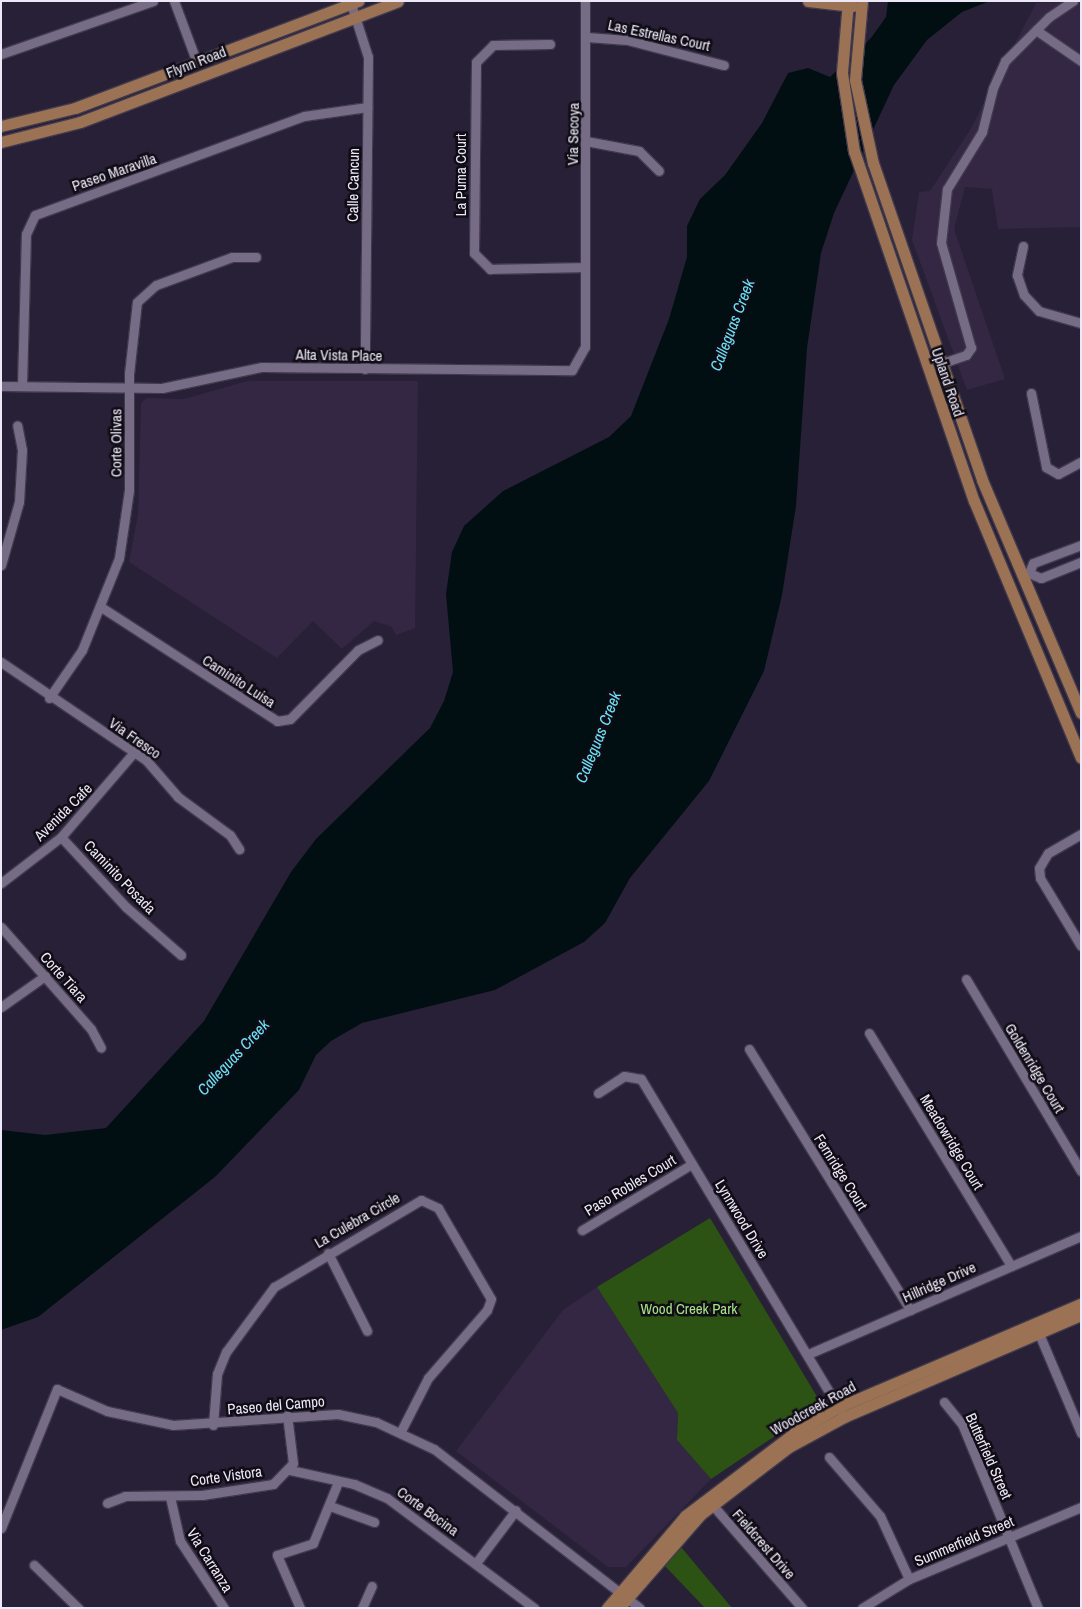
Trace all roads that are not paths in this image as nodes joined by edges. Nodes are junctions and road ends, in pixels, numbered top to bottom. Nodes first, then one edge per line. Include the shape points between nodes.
1 (153, 1) edge
2 (174, 1) edge
3 (398, 1) edge
4 (585, 1) edge
5 (808, 1) edge
6 (1073, 1) edge
7 (861, 2) edge
8 (354, 3) edge
9 (848, 5) edge
10 (356, 17) junction
11 (1036, 30) junction
12 (588, 37) junction
13 (550, 44) dead end
14 (1, 54) edge
15 (196, 60) junction
16 (1081, 61) edge
17 (724, 65) dead end
18 (367, 107) junction
19 (1, 126) edge
20 (586, 141) junction
21 (1, 142) edge
22 (659, 171) dead end
23 (1023, 246) dead end
24 (256, 257) dead end
25 (584, 267) junction
26 (1081, 323) edge
27 (942, 363) junction
28 (928, 368) junction
29 (365, 369) junction
30 (1, 386) edge
31 (22, 386) junction
32 (129, 388) junction
33 (1030, 393) dead end
34 (17, 425) dead end
35 (1081, 462) edge
36 (1081, 545) edge
37 (1081, 562) edge
38 (1, 565) edge
39 (101, 607) junction
40 (378, 640) dead end
41 (1, 662) edge
42 (49, 698) junction
43 (1081, 713) edge
44 (134, 752) junction
45 (1081, 758) edge
46 (1081, 834) edge
47 (61, 837) junction
48 (239, 849) dead end
49 (1, 883) edge
50 (1, 927) edge
51 (1081, 946) edge
52 (181, 955) dead end
53 (44, 976) junction
54 (966, 979) dead end
55 (1, 1007) edge
56 (869, 1033) dead end
57 (101, 1048) dead end
58 (749, 1049) dead end
59 (598, 1093) dead end
60 (692, 1164) junction
61 (1081, 1171) edge
62 (582, 1230) dead end
63 (1081, 1236) edge
64 (328, 1252) junction
65 (1011, 1266) junction
66 (1081, 1304) edge
67 (910, 1310) junction
68 (1081, 1315) edge
69 (1037, 1328) junction
70 (367, 1331) dead end
71 (808, 1354) junction
72 (944, 1402) dead end
73 (841, 1412) junction
74 (287, 1415) junction
75 (213, 1425) junction
76 (401, 1431) junction
77 (1081, 1432) edge
78 (829, 1457) dead end
79 (290, 1470) junction
80 (338, 1482) junction
81 (170, 1496) junction
82 (709, 1501) junction
83 (107, 1503) dead end
84 (330, 1506) junction
85 (1081, 1507) edge
86 (516, 1510) junction
87 (374, 1522) dead end
88 (2, 1526) edge
89 (1008, 1537) junction
90 (476, 1563) junction
91 (34, 1565) dead end
92 (909, 1579) junction
93 (372, 1586) dead end
94 (624, 1592) junction
95 (78, 1608) edge
96 (224, 1608) edge
97 (300, 1608) edge
98 (362, 1608) edge
99 (534, 1608) edge
100 (607, 1608) edge
101 (619, 1608) edge
102 (640, 1608) edge
103 (802, 1608) edge
104 (862, 1608) edge
105 (1038, 1608) edge

1 - 14 street
2 - 15 street
3 - 10 main road, Flynn Road
4 - 12 street, Via Secoya
5 - 9 main road
6 - 11 street
7 - 9 main road
7 - 27 main road, Upland Road via 856,42 857,103 873,163
8 - 10 street, Calle Cancun
8 - 15 main road, Flynn Road
9 - 28 main road, Upland Road via 842,53 846,112 862,176
10 - 18 street, Calle Cancun via 368,57
10 - 21 main road, Flynn Road via 80,122
11 - 16 street
11 - 27 street via 997,75 987,120 947,189 940,227 971,348 966,355
12 - 17 street, Las Estrellas Court via 627,40
12 - 20 street, Via Secoya
13 - 25 street, La Puma Court via 493,45 476,62 474,253 490,269
15 - 19 main road, Flynn Road via 75,108
18 - 29 street, Calle Cancun
18 - 31 street, Paseo Maravilla via 304,116 35,215 26,234
20 - 22 street via 639,151
20 - 25 street, Via Secoya
23 - 26 street via 1017,275 1024,295 1039,311
24 - 32 street, Corte Olivas via 232,257 156,284 142,295 132,319
25 - 29 street, Alta Vista Place via 585,347 572,370
27 - 28 street
27 - 43 main road, Upland Road via 997,519
28 - 45 main road, Upland Road via 974,501
29 - 32 street, Alta Vista Place via 251,368 178,387
30 - 31 street, Alta Vista Place
31 - 32 street, Alta Vista Place
32 - 39 street, Corte Olivas via 127,514 119,558
33 - 35 street via 1046,467 1058,474
34 - 38 street via 22,450 19,502
36 - 37 street via 1034,563 1029,573 1041,578
39 - 40 street, Caminito Luisa via 277,721 290,719 358,650
39 - 42 street, Corte Olivas via 82,650
41 - 42 street, Via Fresco
42 - 44 street, Via Fresco
44 - 47 street, Avenida Cafe
44 - 48 street, Via Fresco via 191,809 230,836
46 - 51 street via 1048,853 1039,868 1040,878
47 - 49 street, Avenida Cafe
47 - 52 street, Caminito Posada via 126,907
50 - 53 street, Corte Tiara
53 - 55 street
53 - 57 street, Corte Tiara via 91,1029
54 - 61 street, Goldenridge Court
56 - 65 street, Meadowridge Court
58 - 67 street, Fernridge Court
59 - 60 street, Lynnwood Drive via 624,1076 641,1079
60 - 62 street, Paso Robles Court
60 - 71 street, Lynnwood Drive
63 - 65 street, Hillridge Drive
64 - 70 street
64 - 75 street, La Culebra Circle via 274,1287 226,1352 217,1374
64 - 76 street, La Culebra Circle via 415,1202 426,1200 438,1208 488,1291 486,1310 428,1378
65 - 67 street, Hillridge Drive
66 - 69 main road, Woodcreek Road
67 - 71 street, Hillridge Drive
68 - 69 main road, Woodcreek Road
69 - 73 main road, Woodcreek Road
69 - 77 street
71 - 73 street, Lynnwood Drive
72 - 89 street, Butterfield Street via 962,1424
73 - 82 main road, Woodcreek Road via 781,1441
74 - 75 street, Paseo del Campo
74 - 76 street, Paseo del Campo via 347,1416
74 - 79 street via 293,1450
75 - 88 street, Paseo del Campo via 142,1420 107,1411 57,1389
76 - 86 street, Paseo del Campo via 434,1449
78 - 92 street via 880,1516
79 - 80 street, Corte Bocina
79 - 81 street, Corte Vistora via 273,1484
80 - 84 street
80 - 90 street, Corte Bocina via 387,1498
81 - 83 street, Corte Vistora via 125,1496
81 - 96 street, Via Carranza via 180,1541
82 - 94 main road, Woodcreek Road
82 - 103 street, Fieldcrest Drive
84 - 87 street
84 - 97 street via 313,1543 277,1555
85 - 89 street, Summerfield Street
86 - 90 street
86 - 94 street, Paseo del Campo
89 - 92 street, Summerfield Street
89 - 105 street, Butterfield Street
90 - 99 street, Corte Bocina
91 - 95 street
92 - 104 street, Summerfield Street
93 - 98 street
94 - 100 main road, Woodcreek Road
94 - 101 main road, Woodcreek Road
94 - 102 street, Paseo del Campo

